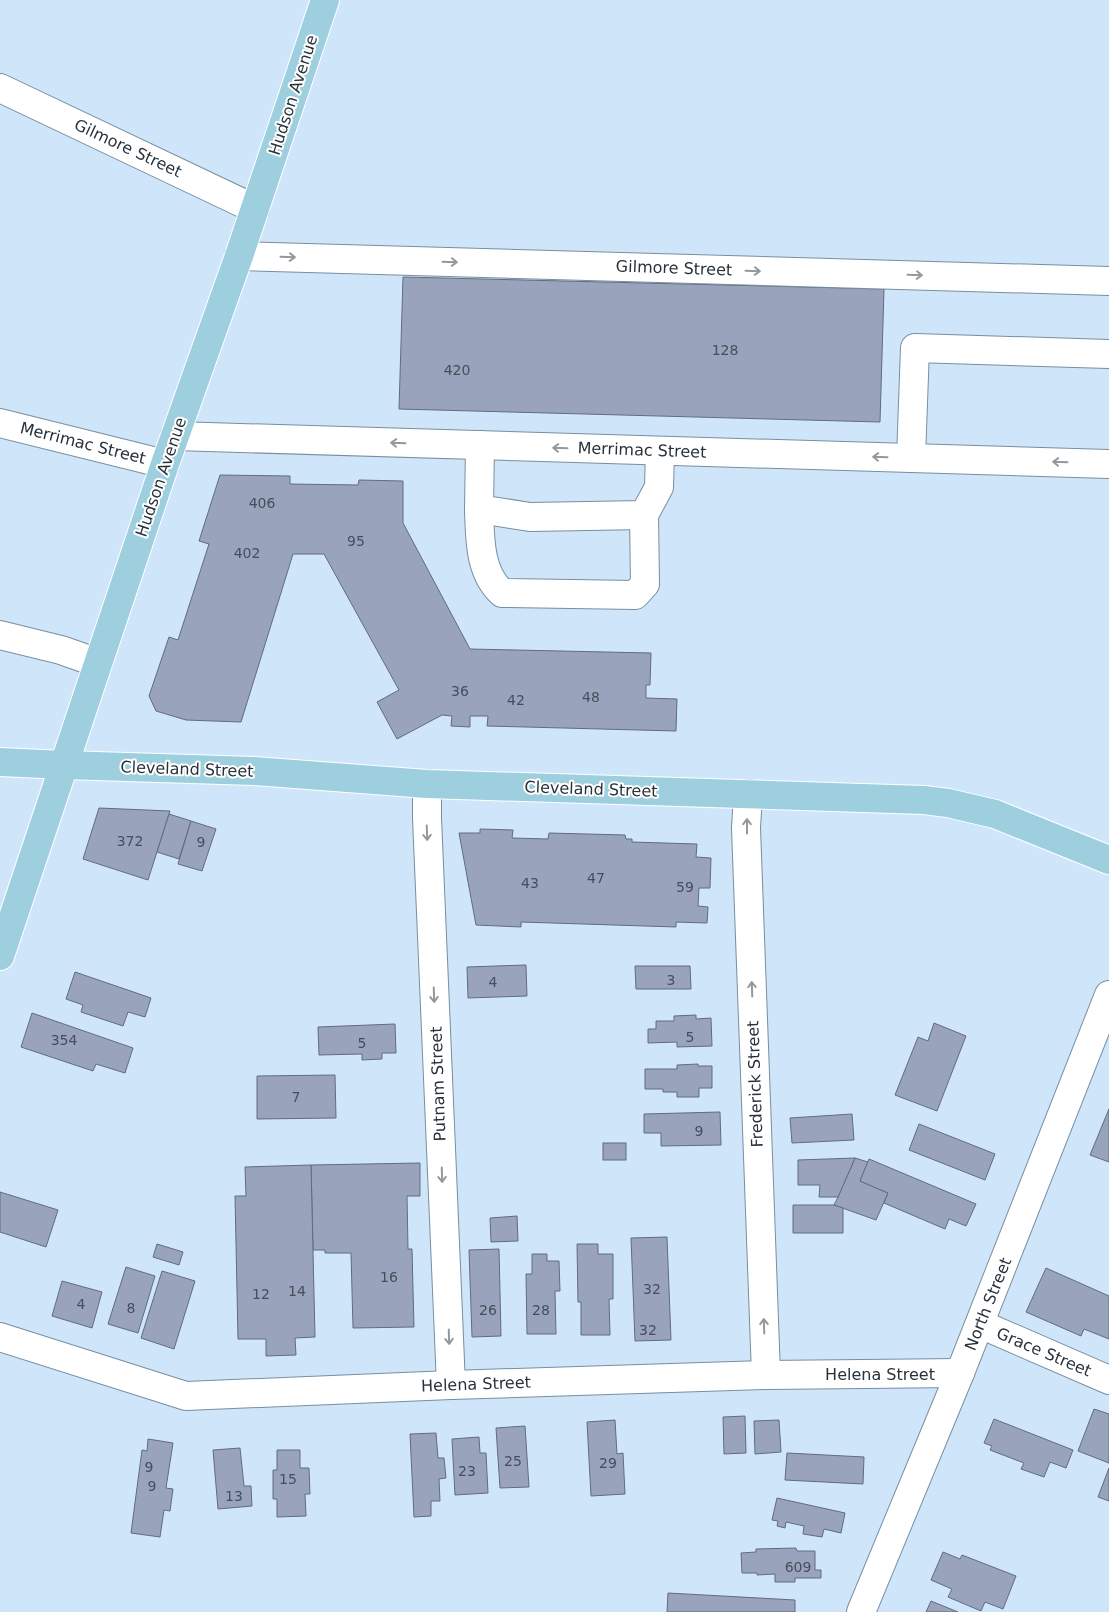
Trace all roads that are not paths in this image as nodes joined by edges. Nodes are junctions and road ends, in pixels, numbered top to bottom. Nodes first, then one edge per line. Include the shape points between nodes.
1 (325, 0) edge
2 (0, 88) edge
3 (255, 208) junction
4 (239, 256) junction
5 (1109, 281) edge
6 (1109, 354) edge
7 (0, 423) edge
8 (175, 436) junction
9 (480, 445) junction
10 (660, 451) junction
11 (911, 458) junction
12 (165, 464) junction
13 (1109, 464) edge
14 (479, 509) junction
15 (644, 515) junction
16 (0, 635) edge
17 (98, 663) junction
18 (0, 762) edge
19 (64, 766) junction
20 (427, 784) junction
21 (748, 794) junction
22 (1109, 860) edge
23 (0, 956) edge
24 (1109, 995) edge
25 (1101, 1038) edge
26 (980, 1324) junction
27 (0, 1336) edge
28 (960, 1373) junction
29 (766, 1375) junction
30 (1109, 1380) edge
31 (451, 1385) junction
32 (861, 1612) edge

1 - 3 main road, Hudson Avenue
2 - 3 street, Gilmore Street
3 - 4 main road, Hudson Avenue
4 -> 5 street, Gilmore Street
4 - 8 main road, Hudson Avenue
6 - 11 street via 915,348
7 - 12 street, Merrimac Street
9 -> 8 street, Merrimac Street
8 - 12 main road, Hudson Avenue
10 -> 9 street, Merrimac Street
9 - 14 street
11 -> 10 street, Merrimac Street
10 - 15 street via 659,487
13 -> 11 street, Merrimac Street
12 - 17 main road, Hudson Avenue
14 - 15 street via 530,517
14 - 15 street via 481,555 494,585 502,593 636,595 645,584
16 - 17 street
17 - 19 main road, Hudson Avenue
18 - 19 main road, Cleveland Street
19 - 20 main road, Cleveland Street via 254,771
19 - 23 main road, Hudson Avenue
20 - 21 main road, Cleveland Street
20 -> 31 street, Putnam Street
21 - 22 main road, Cleveland Street via 898,798 948,803 995,814
29 -> 21 street, Frederick Street via 746,828
24 - 25 street, North Street
25 - 26 street, North Street
26 - 28 street, North Street
26 - 30 street, Grace Street
27 - 31 street, Helena Street via 186,1396
28 - 29 street, Helena Street
28 - 32 street, North Street
29 - 31 street, Helena Street

